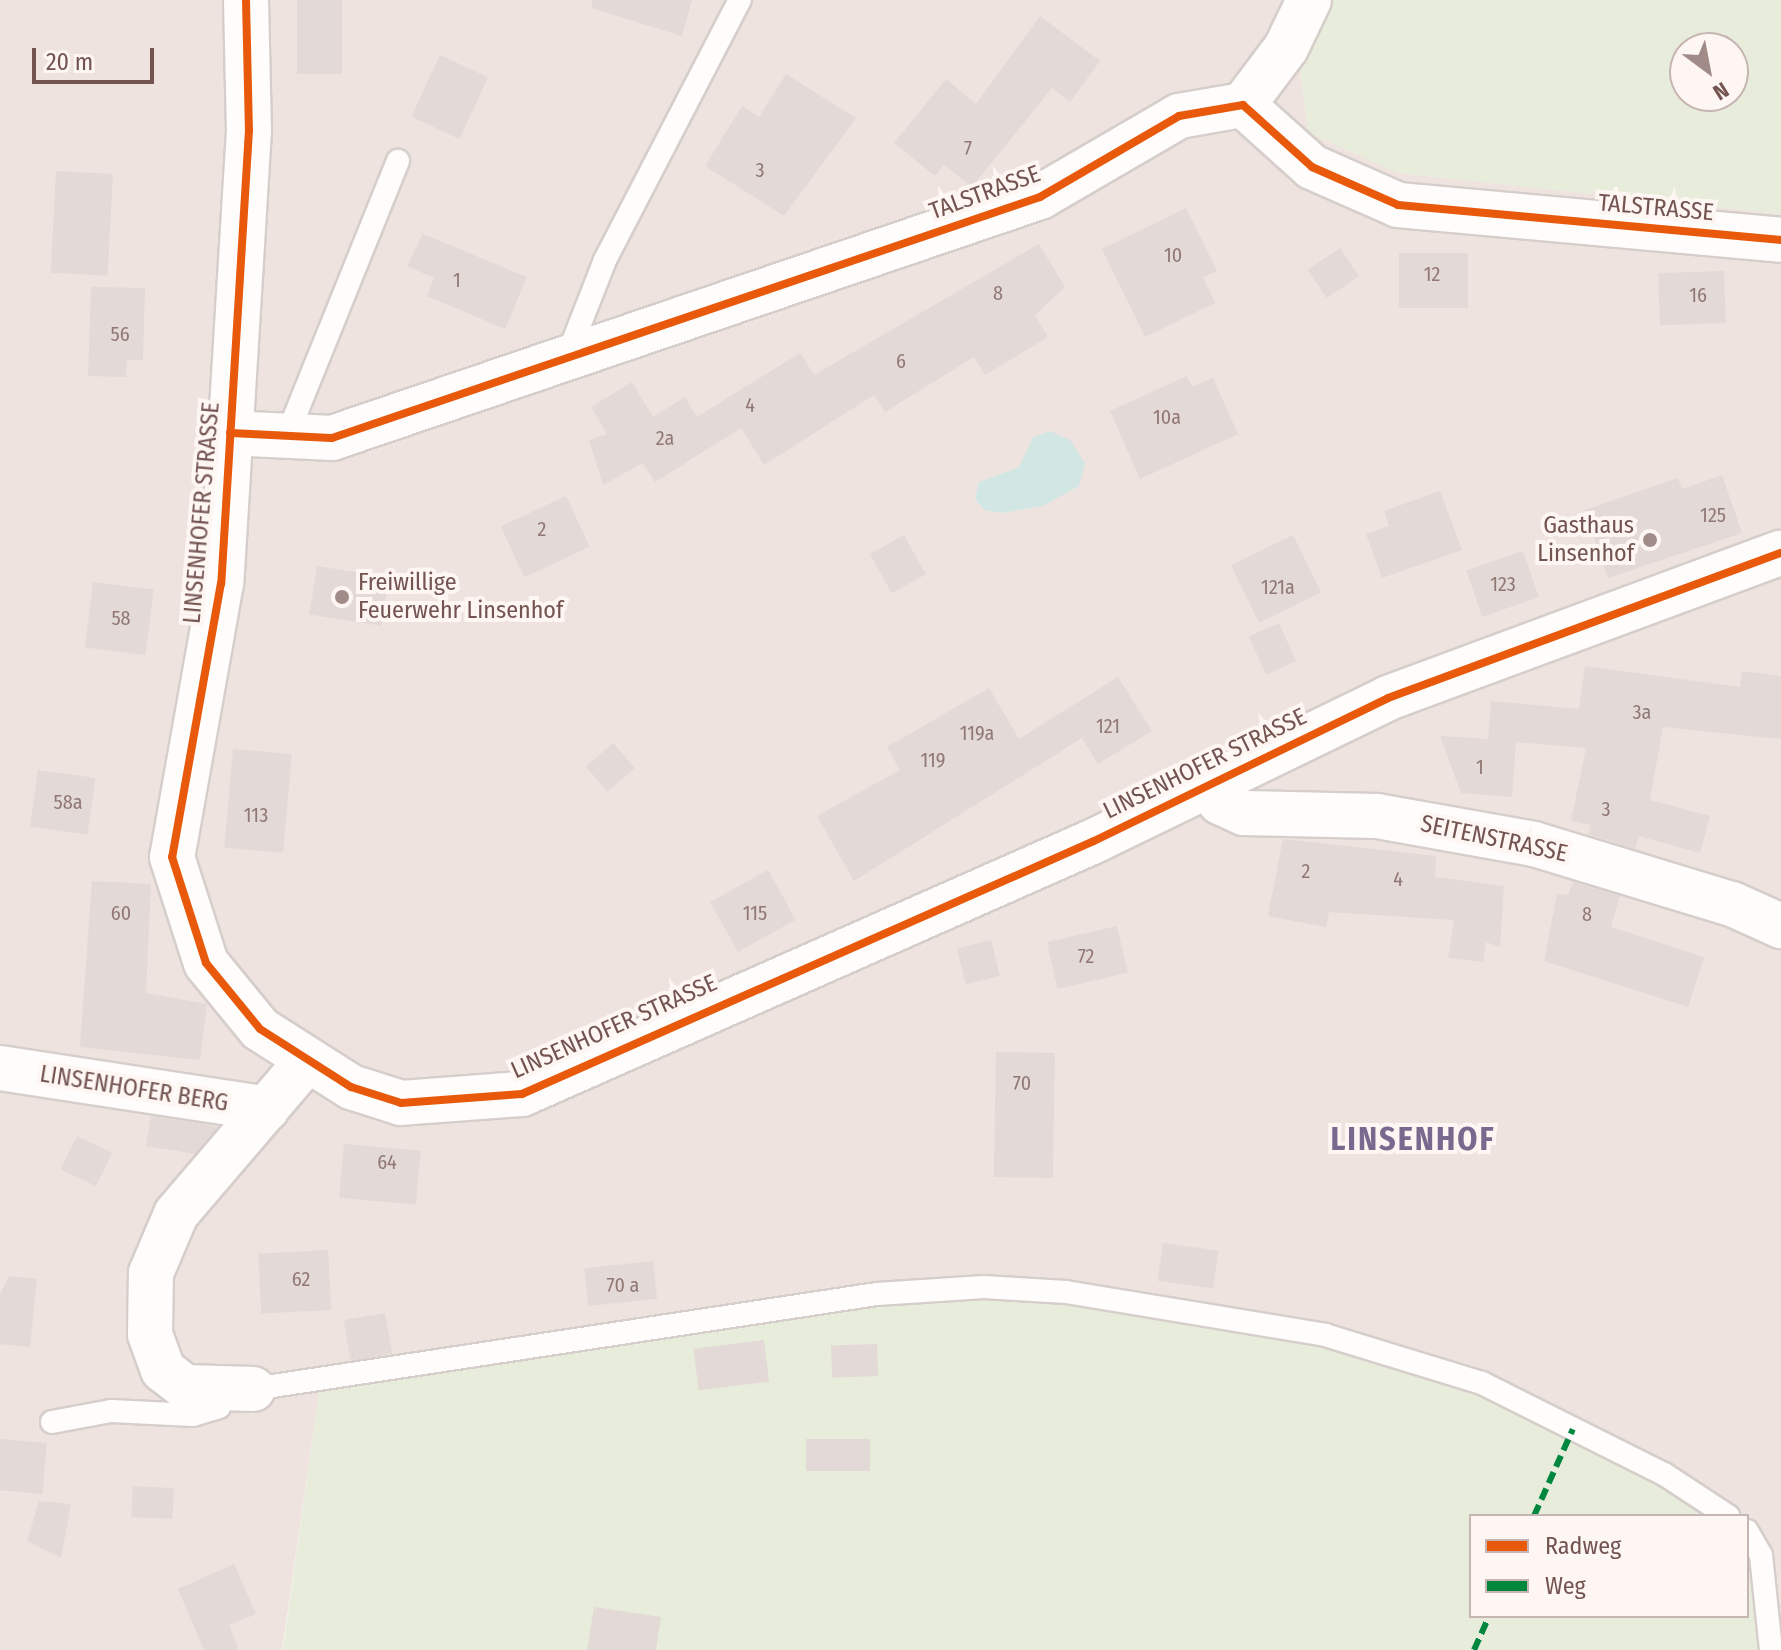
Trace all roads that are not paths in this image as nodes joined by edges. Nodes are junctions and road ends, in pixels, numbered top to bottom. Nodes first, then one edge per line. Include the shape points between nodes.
1 (246, 0) edge
2 (740, 0) edge
3 (1309, 0) edge
4 (1243, 105) junction
5 (398, 161) dead end
6 (1781, 240) edge
7 (567, 358) junction
8 (230, 433) junction
9 (286, 438) junction
10 (1781, 553) edge
11 (1208, 785) junction
12 (1781, 926) edge
13 (306, 1062) junction
14 (0, 1068) edge
15 (267, 1109) junction
16 (239, 1389) junction
17 (52, 1422) dead end
18 (1725, 1514) edge
19 (1749, 1534) edge
20 (1771, 1650) edge

1 - 8 street, LINSENHOFER STRASSE via 249,130
2 - 7 lane via 605,260
3 - 4 street via 1286,48
4 - 6 street, TALSTRASSE via 1312,167 1398,205
4 - 7 street, TALSTRASSE via 1179,116 1040,197
5 - 9 lane
7 - 9 street, TALSTRASSE via 332,438
8 - 9 street, TALSTRASSE
8 - 13 street, LINSENHOFER STRASSE via 221,583 172,857 206,963 260,1029
10 - 11 street, LINSENHOFER STRASSE via 1388,698
11 - 12 street, SEITENSTRASSE via 1220,802 1244,813 1377,816 1534,844 1732,904
11 - 13 street, LINSENHOFER STRASSE via 522,1094 401,1103 351,1087
13 - 15 street, LINSENHOFER BERG
14 - 15 street, LINSENHOFER BERG
15 - 16 street, LINSENHOFER BERG via 176,1214 151,1273 150,1334 163,1370 185,1387
16 - 17 lane via 219,1407 193,1415 111,1411
16 - 18 lane via 877,1294 984,1287 1066,1292 1325,1335 1482,1383 1664,1474
19 - 20 lane via 1761,1555

